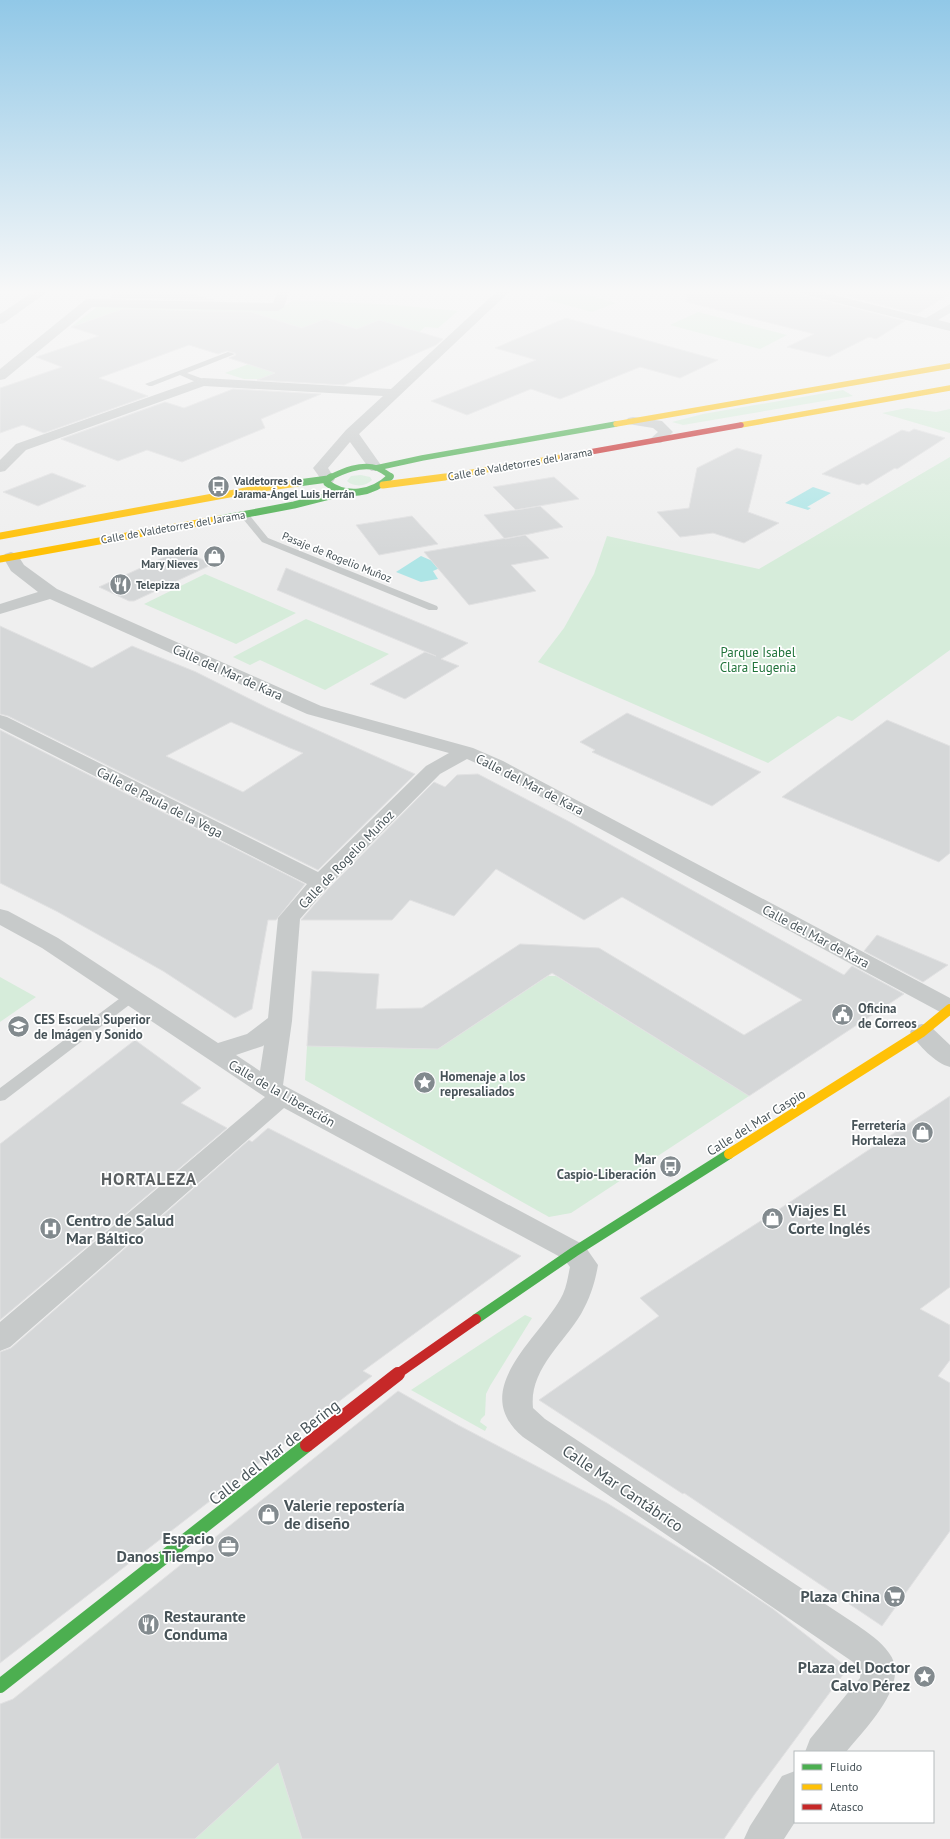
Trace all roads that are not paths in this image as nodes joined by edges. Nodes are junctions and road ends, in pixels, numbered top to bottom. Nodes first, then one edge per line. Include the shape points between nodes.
1 (167, 378) edge
2 (193, 378) edge
3 (410, 378) edge
4 (883, 378) edge
5 (203, 382) junction
6 (149, 384) dead end
7 (950, 388) edge
8 (394, 393) junction
9 (633, 422) junction
10 (351, 433) junction
11 (656, 440) junction
12 (0, 468) edge
13 (376, 468) junction
14 (328, 479) junction
15 (383, 485) junction
16 (345, 492) junction
17 (244, 514) junction
18 (0, 536) edge
19 (6, 558) edge
20 (51, 594) junction
21 (433, 608) dead end
22 (0, 609) edge
23 (0, 721) edge
24 (466, 752) junction
25 (320, 882) junction
26 (0, 916) edge
27 (132, 996) junction
28 (950, 1009) edge
29 (280, 1021) junction
30 (922, 1032) junction
31 (214, 1052) junction
32 (950, 1060) edge
33 (276, 1092) junction
34 (0, 1096) edge
35 (574, 1252) junction
36 (0, 1339) edge
37 (0, 1686) edge
38 (824, 1751) edge
39 (794, 1790) edge
40 (762, 1839) edge

1 - 6 lane
2 - 5 lane
3 - 8 street
4 - 9 street, Calle de Valdetorres del Jarama
5 - 8 street
5 - 12 street via 22,447
7 - 11 street, Calle de Valdetorres del Jarama
8 - 10 street
9 - 11 street, Calle de Valdetorres del Jarama via 656,424 666,432
9 - 13 street, Calle de Valdetorres del Jarama
10 - 13 street
10 - 14 street via 320,468
11 - 15 street, Calle de Valdetorres del Jarama via 442,478
13 - 14 street, Calle de Valdetorres del Jarama via 351,469
13 - 15 street via 387,471 391,476
14 - 16 street via 327,483 334,490
14 - 18 street, Calle de Valdetorres del Jarama via 262,488
15 - 16 street, Calle de Valdetorres del Jarama via 373,489
16 - 17 street, Calle de Valdetorres del Jarama
17 - 19 street, Calle de Valdetorres del Jarama
17 - 21 lane, Pasaje de Rogelio Muñoz via 265,540
19 - 20 street, Calle del Mar de Kara
20 - 22 street
20 - 24 street, Calle del Mar de Kara via 314,710
23 - 25 street, Calle de Paula de la Vega
24 - 25 street, Calle de Rogelio Muñoz via 433,770
24 - 28 street, Calle del Mar de Kara via 496,764
25 - 29 street, Calle de Rogelio Muñoz via 289,918
26 - 27 street, Calle de la Liberación via 50,942
27 - 31 street, Calle de la Liberación
27 - 34 lane
28 - 30 street, Calle del Mar Caspio
29 - 31 street via 255,1040
29 - 33 street, Calle de Rogelio Muñoz
30 - 32 street
30 - 35 street, Calle del Mar Caspio
31 - 33 street, Calle de la Liberación
33 - 35 street, Calle de la Liberación
33 - 36 street
35 - 37 street, Calle del Mar de Bering via 409,1365
35 - 38 street, Calle Mar Cantábrico via 584,1265 577,1295 523,1374 516,1400 518,1410 524,1420 534,1428 845,1636 878,1665 877,1682 869,1696
39 - 40 street

